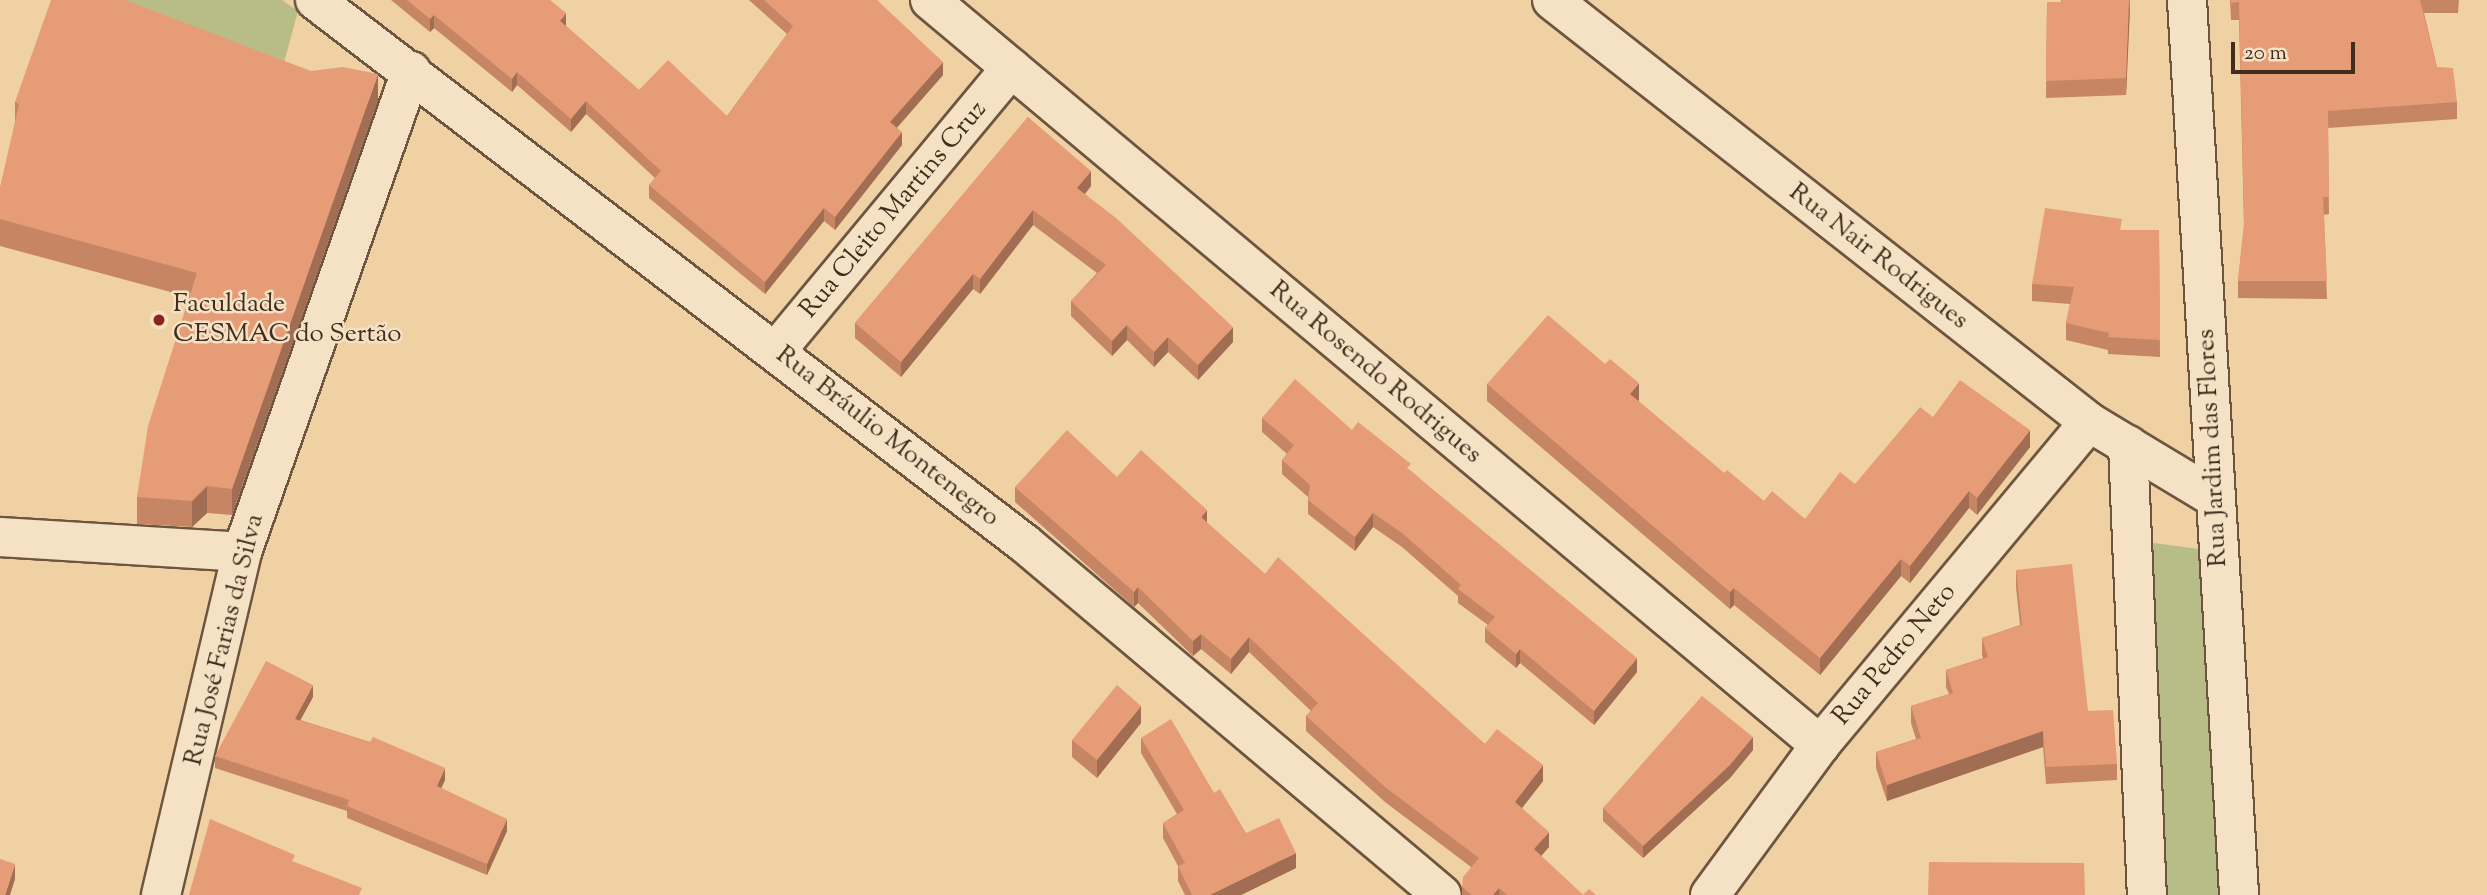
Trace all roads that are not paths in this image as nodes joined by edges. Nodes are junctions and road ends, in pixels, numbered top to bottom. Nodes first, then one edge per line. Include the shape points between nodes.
1 (315, 0) edge
2 (930, 0) edge
3 (1552, 0) edge
4 (2187, 0) edge
5 (1012, 68) junction
6 (411, 71) junction
7 (776, 351) junction
8 (2089, 422) junction
9 (2128, 445) junction
10 (2215, 498) junction
11 (0, 537) edge
12 (242, 552) junction
13 (1820, 746) junction
14 (1423, 889) edge
15 (161, 895) edge
16 (1710, 895) edge
17 (2147, 895) edge
18 (2239, 895) edge

1 - 6 street, Rua Bráulio Montenegro
2 - 5 street, Rua Rosendo Rodrigues
3 - 8 street, Rua Nair Rodrigues
4 - 10 street, Rua Jardim das Flores
5 - 7 street, Rua Cleito Martins Cruz
5 - 13 street, Rua Rosendo Rodrigues
6 - 7 street, Rua Bráulio Montenegro
6 - 12 street, Rua José Farias da Silva
7 - 14 street, Rua Bráulio Montenegro via 1024,543
8 - 9 street, Rua Nair Rodrigues
8 - 13 street, Rua Pedro Neto
9 - 10 street, Rua Nair Rodrigues
9 - 17 street
10 - 18 street, Rua Jardim das Flores
11 - 12 street
12 - 15 street, Rua José Farias da Silva
13 - 16 street, Rua Pedro Neto

